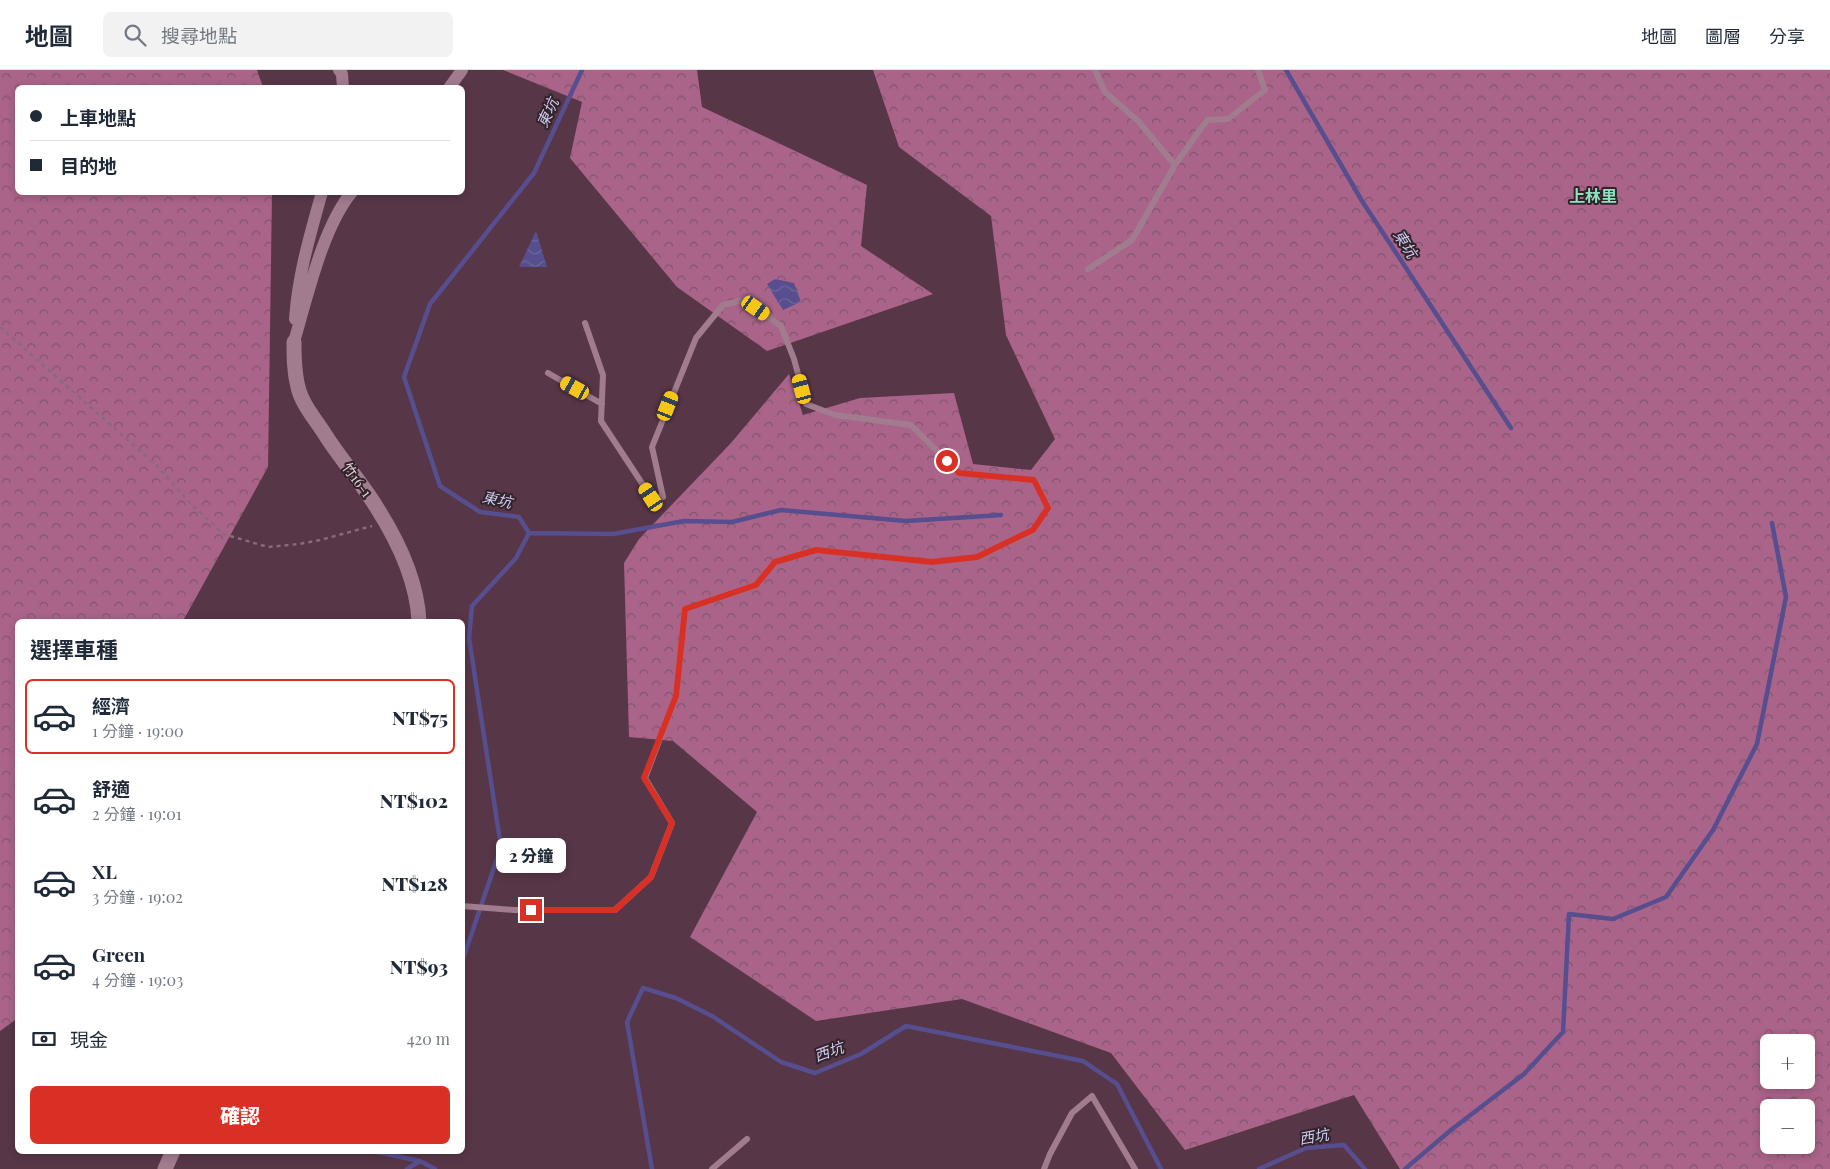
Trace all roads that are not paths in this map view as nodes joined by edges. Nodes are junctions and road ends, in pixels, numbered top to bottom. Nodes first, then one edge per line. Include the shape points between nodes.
1 (339, 70) edge
2 (462, 70) edge
3 (1095, 70) edge
4 (1258, 70) edge
5 (343, 85) edge
6 (451, 85) edge
7 (1175, 166) junction
8 (321, 195) edge
9 (350, 195) edge
10 (1088, 269) dead end
11 (585, 323) dead end
12 (294, 342) junction
13 (548, 373) dead end
14 (602, 404) junction
15 (419, 619) edge
16 (465, 906) edge
17 (747, 1139) dead end
18 (172, 1154) edge
19 (165, 1169) edge
20 (712, 1169) edge
21 (1044, 1169) edge
22 (1135, 1169) edge

1 - 5 street
2 - 6 street
3 - 7 lane via 1105,92 1139,122
4 - 7 lane via 1265,90 1228,119 1207,120
7 - 10 lane via 1132,240
8 - 12 street via 297,291
9 - 12 street via 332,224
11 - 14 lane via 603,375
12 - 15 street, 竹16-1 / 竹16-1 via 294,364 301,395 385,522 410,574
13 - 14 lane
14 - 16 lane via 601,421 651,497 663,497 652,447 696,338 723,305 744,300 781,326 806,404 835,415 912,425 959,473 1034,480 1048,508 1033,530 977,557 932,562 816,550 775,562 756,585 685,609 676,696 644,778 672,823 651,877 615,910
17 - 20 lane
18 - 19 street
21 - 22 lane via 1072,1113 1092,1096

